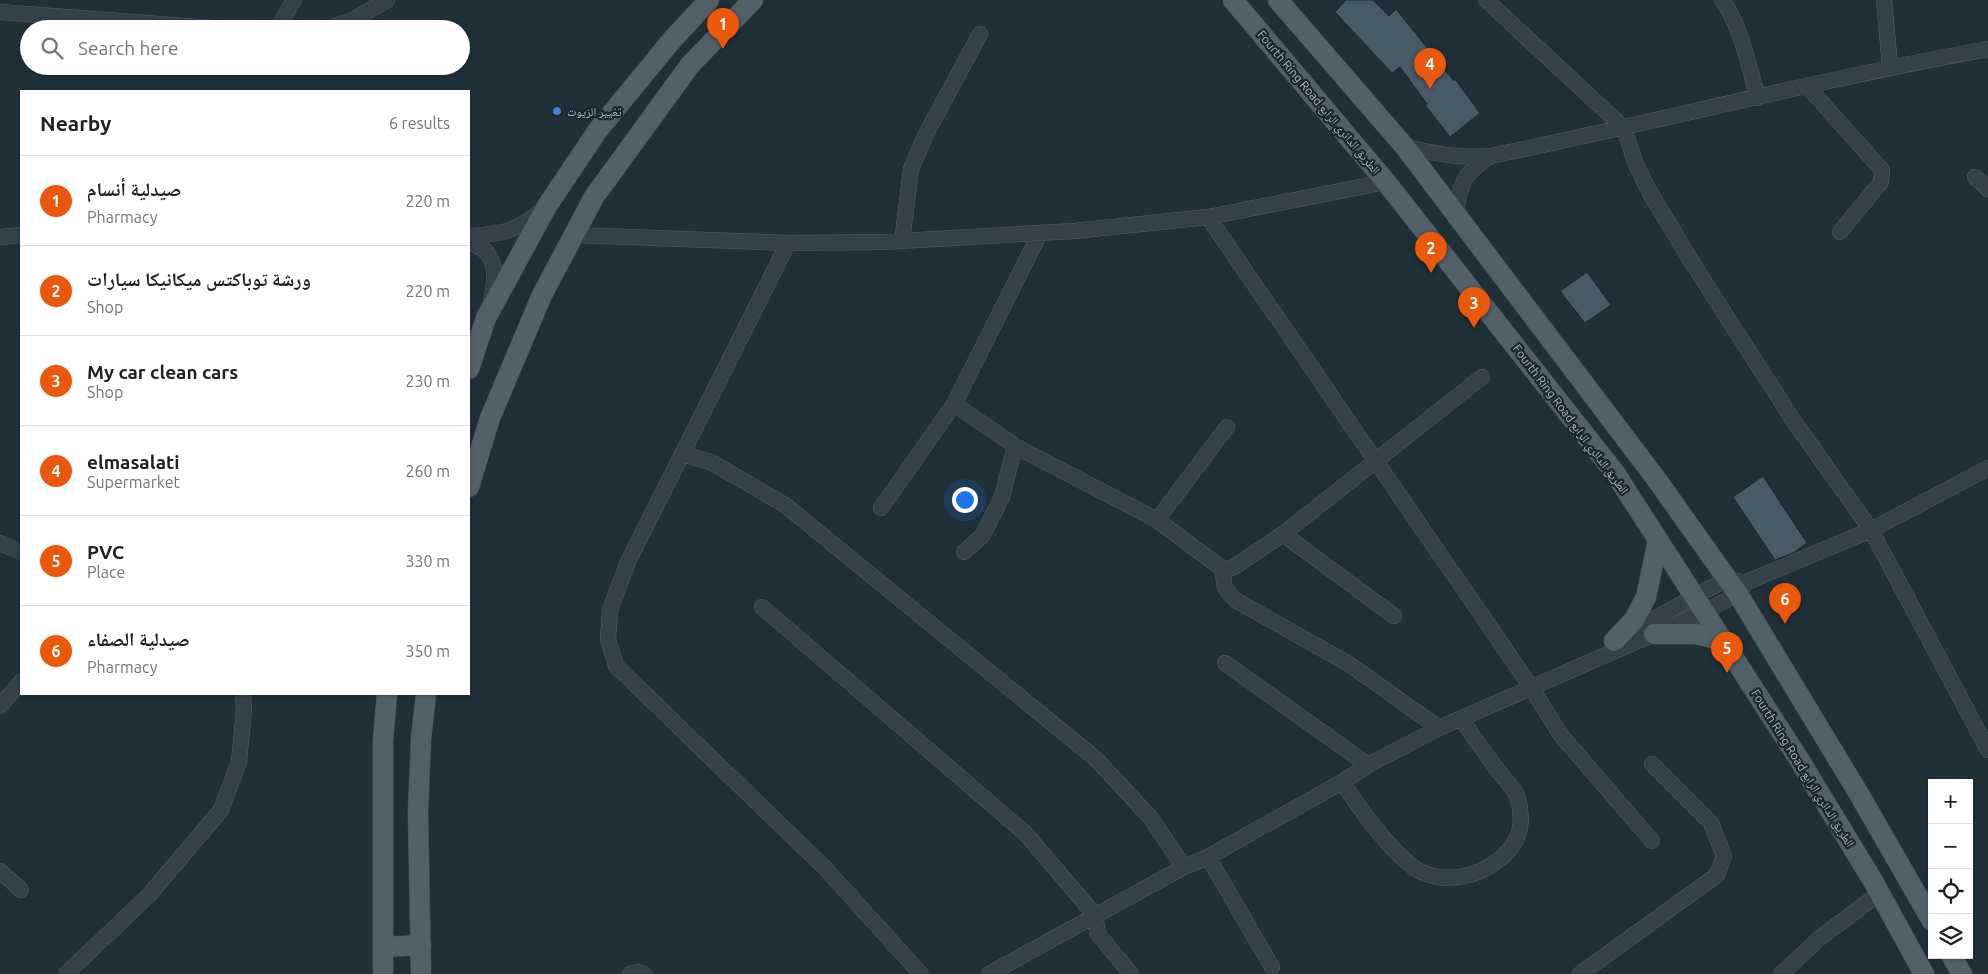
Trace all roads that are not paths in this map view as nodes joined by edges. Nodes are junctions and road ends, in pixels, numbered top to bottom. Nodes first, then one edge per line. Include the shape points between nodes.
1 (294, 0) edge
2 (386, 0) edge
3 (708, 0) edge
4 (754, 0) edge
5 (1233, 0) edge
6 (1278, 0) edge
7 (1486, 0) edge
8 (1722, 0) edge
9 (1884, 0) edge
10 (0, 12) edge
11 (106, 20) edge
12 (282, 20) edge
13 (353, 20) edge
14 (980, 34) dead end
15 (1988, 48) edge
16 (1890, 66) junction
17 (1807, 86) junction
18 (1758, 98) junction
19 (1624, 128) junction
20 (1405, 147) junction
21 (1491, 156) junction
22 (1976, 177) dead end
23 (1386, 182) junction
24 (1988, 189) edge
25 (547, 206) junction
26 (1455, 213) junction
27 (1208, 217) junction
28 (1840, 232) dead end
29 (1040, 233) junction
30 (20, 235) edge
31 (574, 235) junction
32 (470, 236) edge
33 (0, 237) edge
34 (902, 241) junction
35 (470, 243) edge
36 (788, 243) junction
37 (486, 318) junction
38 (470, 366) edge
39 (1482, 377) dead end
40 (954, 404) junction
41 (1227, 426) dead end
42 (1015, 446) junction
43 (682, 454) junction
44 (1375, 460) junction
45 (1988, 468) edge
46 (470, 484) edge
47 (881, 508) dead end
48 (1157, 520) junction
49 (1871, 530) junction
50 (1283, 534) junction
51 (1658, 540) junction
52 (0, 543) edge
53 (20, 552) edge
54 (964, 552) dead end
55 (1224, 570) junction
56 (1737, 585) junction
57 (1699, 605) junction
58 (762, 608) dead end
59 (1394, 616) dead end
60 (1654, 634) junction
61 (1722, 640) junction
62 (1614, 641) junction
63 (1590, 661) junction
64 (1225, 663) dead end
65 (20, 683) edge
66 (1531, 687) junction
67 (243, 695) edge
68 (387, 695) edge
69 (426, 695) edge
70 (0, 706) edge
71 (1461, 718) junction
72 (1439, 728) junction
73 (1988, 750) edge
74 (1652, 764) dead end
75 (1368, 765) junction
76 (1342, 782) junction
77 (1652, 841) dead end
78 (1208, 857) junction
79 (1184, 867) junction
80 (0, 871) edge
81 (21, 890) dead end
82 (1880, 893) junction
83 (1928, 914) edge
84 (1095, 915) junction
85 (421, 945) junction
86 (382, 947) junction
87 (1953, 959) edge
88 (1272, 967) dead end
89 (66, 974) edge
90 (383, 974) edge
91 (422, 974) edge
92 (630, 974) edge
93 (644, 974) edge
94 (921, 974) edge
95 (989, 974) edge
96 (1131, 974) edge
97 (1580, 974) edge
98 (1781, 974) edge
99 (1924, 974) edge
100 (1962, 974) edge

1 - 12 street
2 - 13 street
3 - 25 main road via 598,130
4 - 31 main road via 690,65 594,197
5 - 23 main road, Fourth Ring Road الطريق الدائري الرابع
6 - 20 main road
7 - 19 street
8 - 18 street via 1738,33
9 - 16 street
10 - 11 street
14 - 34 street via 926,134 911,169
15 - 16 street
16 - 17 street
17 - 18 street
17 - 28 street via 1882,170 1882,182
18 - 19 street
19 - 21 street
19 - 49 street via 1649,191 1693,264 1793,420
20 - 21 street via 1446,156
20 - 26 main road
21 - 26 street via 1465,178
22 - 24 street
23 - 27 street
23 - 51 main road, Fourth Ring Road الطريق الدائري الرابع via 1615,474
25 - 32 street via 529,222 512,230
25 - 37 main road
26 - 56 main road
27 - 29 street
27 - 44 street
29 - 34 street
29 - 40 street
30 - 33 street
31 - 36 street
31 - 46 main road via 542,295 494,409
34 - 36 street
35 - 37 street via 491,257 494,270 496,281
36 - 43 street
37 - 38 main road
39 - 44 street
40 - 42 street
40 - 47 street
41 - 48 street
42 - 48 street
42 - 54 street via 1002,497 982,536
43 - 79 street via 711,462 785,505 1096,759 1150,817
43 - 94 street via 628,562 610,610 608,638 616,666 825,868
44 - 50 street
44 - 66 street
45 - 49 street
48 - 55 street
49 - 56 street
49 - 73 street
50 - 55 street via 1234,568
50 - 59 street
51 - 57 main road, Fourth Ring Road الطريق الدائري الرابع
51 - 62 main road via 1646,597 1634,620
52 - 53 street
55 - 72 street via 1224,589 1237,601 1349,664
56 - 57 street
56 - 83 main road
57 - 60 street
57 - 61 main road, Fourth Ring Road الطريق الدائري الرابع
57 - 62 street
58 - 84 street via 1025,833
60 - 61 main road via 1695,634
60 - 63 street
61 - 82 main road, Fourth Ring Road الطريق الدائري الرابع
62 - 63 street
63 - 66 street
64 - 75 street
65 - 70 street
66 - 71 street
66 - 77 street via 1560,734
67 - 89 street via 239,762 221,810 149,895
68 - 86 main road
69 - 85 main road via 418,812
71 - 72 street
71 - 76 street via 1518,797 1521,824 1516,839 1497,861 1483,870 1460,877 1436,878 1414,867 1375,826
72 - 75 street
74 - 97 street via 1711,823 1724,856 1717,875
75 - 76 street
76 - 78 street
78 - 79 street
78 - 88 street
79 - 84 street
80 - 81 street
82 - 98 street via 1820,937
82 - 99 main road, Fourth Ring Road الطريق الدائري الرابع
84 - 95 street
84 - 96 street via 1098,934
85 - 86 main road
85 - 91 main road
86 - 90 main road
87 - 100 main road
92 - 93 street

